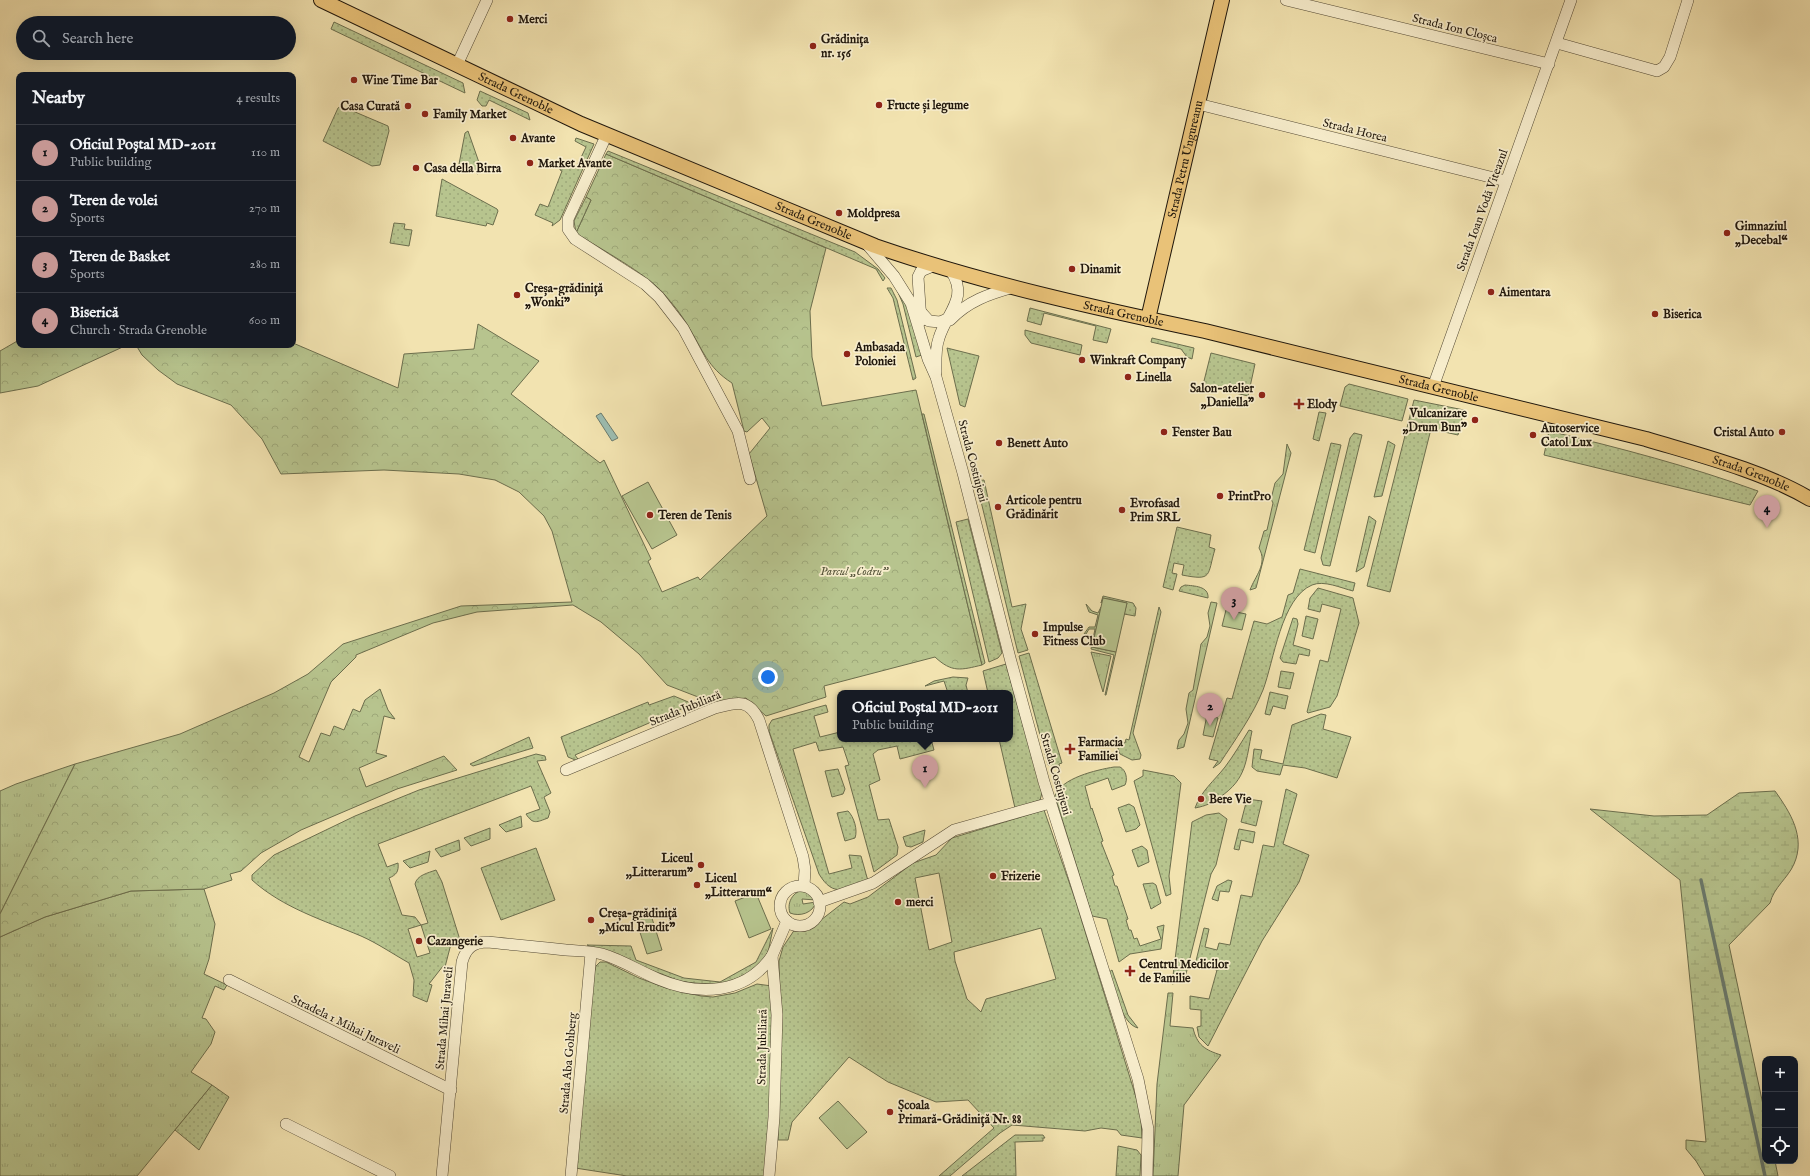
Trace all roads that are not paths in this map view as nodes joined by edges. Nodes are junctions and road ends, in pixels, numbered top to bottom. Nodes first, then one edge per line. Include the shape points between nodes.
1 (320, 0) edge
2 (487, 0) edge
3 (1222, 0) edge
4 (1286, 0) edge
5 (1571, 0) edge
6 (1688, 0) edge
7 (1557, 43) junction
8 (1549, 64) junction
9 (457, 65) junction
10 (1198, 104) junction
11 (606, 134) junction
12 (1506, 181) junction
13 (863, 240) junction
14 (933, 266) junction
15 (951, 271) junction
16 (1014, 287) junction
17 (920, 311) junction
18 (1148, 319) junction
19 (945, 323) junction
20 (922, 333) junction
21 (936, 377) junction
22 (1434, 387) junction
23 (750, 479) dead end
24 (1810, 499) edge
25 (566, 770) dead end
26 (1050, 803) junction
27 (804, 886) junction
28 (819, 902) junction
29 (787, 922) junction
30 (591, 953) junction
31 (772, 956) junction
32 (229, 980) dead end
33 (451, 1090) junction
34 (286, 1124) dead end
35 (390, 1176) edge
36 (442, 1176) edge
37 (571, 1176) edge
38 (769, 1176) edge
39 (1147, 1176) edge

1 - 9 main road, Strada Grenoble
2 - 9 street
3 - 10 main road, Strada Petru Ungureanu
4 - 8 street, Strada Ion Cloșca
5 - 7 street, Strada Ioan Vodă Viteazul
6 - 7 street via 1667,63 1661,70 1654,71
7 - 8 street, Strada Ioan Vodă Viteazul
8 - 12 street, Strada Ioan Vodă Viteazul
9 - 11 main road, Strada Grenoble
10 - 12 street, Strada Horea
10 - 18 main road, Strada Petru Ungureanu
11 - 13 main road, Strada Grenoble
11 - 23 street via 568,219 571,235 645,284 659,297 683,328 738,431
12 - 22 street, Strada Ioan Vodă Viteazul
13 - 14 main road, Strada Grenoble
13 - 20 street, Strada Costiujeni via 900,285 911,303
14 - 15 main road, Strada Grenoble
14 - 17 street via 921,271 918,277
15 - 16 main road, Strada Grenoble
15 - 19 street, Strada Costiujeni via 959,293
16 - 18 main road, Strada Grenoble
16 - 19 street, Strada Costiujeni via 974,300
17 - 19 street via 929,321
17 - 20 street
18 - 22 main road, Strada Grenoble
19 - 21 street, Strada Costiujeni via 937,345
20 - 21 street, Strada Costiujeni via 928,359
21 - 26 street, Strada Costiujeni
22 - 24 main road, Strada Grenoble via 1646,439 1746,471
25 - 27 street, Strada Jubiliară via 715,708 741,703 749,706 759,720 803,857
26 - 28 street via 954,830 873,883
26 - 39 street, Strada Costiujeni via 1138,1079 1147,1122
27 - 28 street via 814,891
27 - 29 street via 791,887 781,897 780,910
28 - 29 street via 818,914 810,923 798,926
29 - 31 street, Strada Jubiliară
30 - 31 street, Strada Mihai Juraveli via 628,964 658,979 702,990 740,984 764,968
30 - 33 street, Strada Mihai Juraveli via 488,942 478,942 470,946 464,952 462,962
30 - 37 street, Strada Aba Gohberg
31 - 38 street, Strada Jubiliară via 777,1015 774,1117
32 - 33 street, Stradela 1 Mihai Juraveli
33 - 36 street, Strada Mihai Juraveli
34 - 35 street

